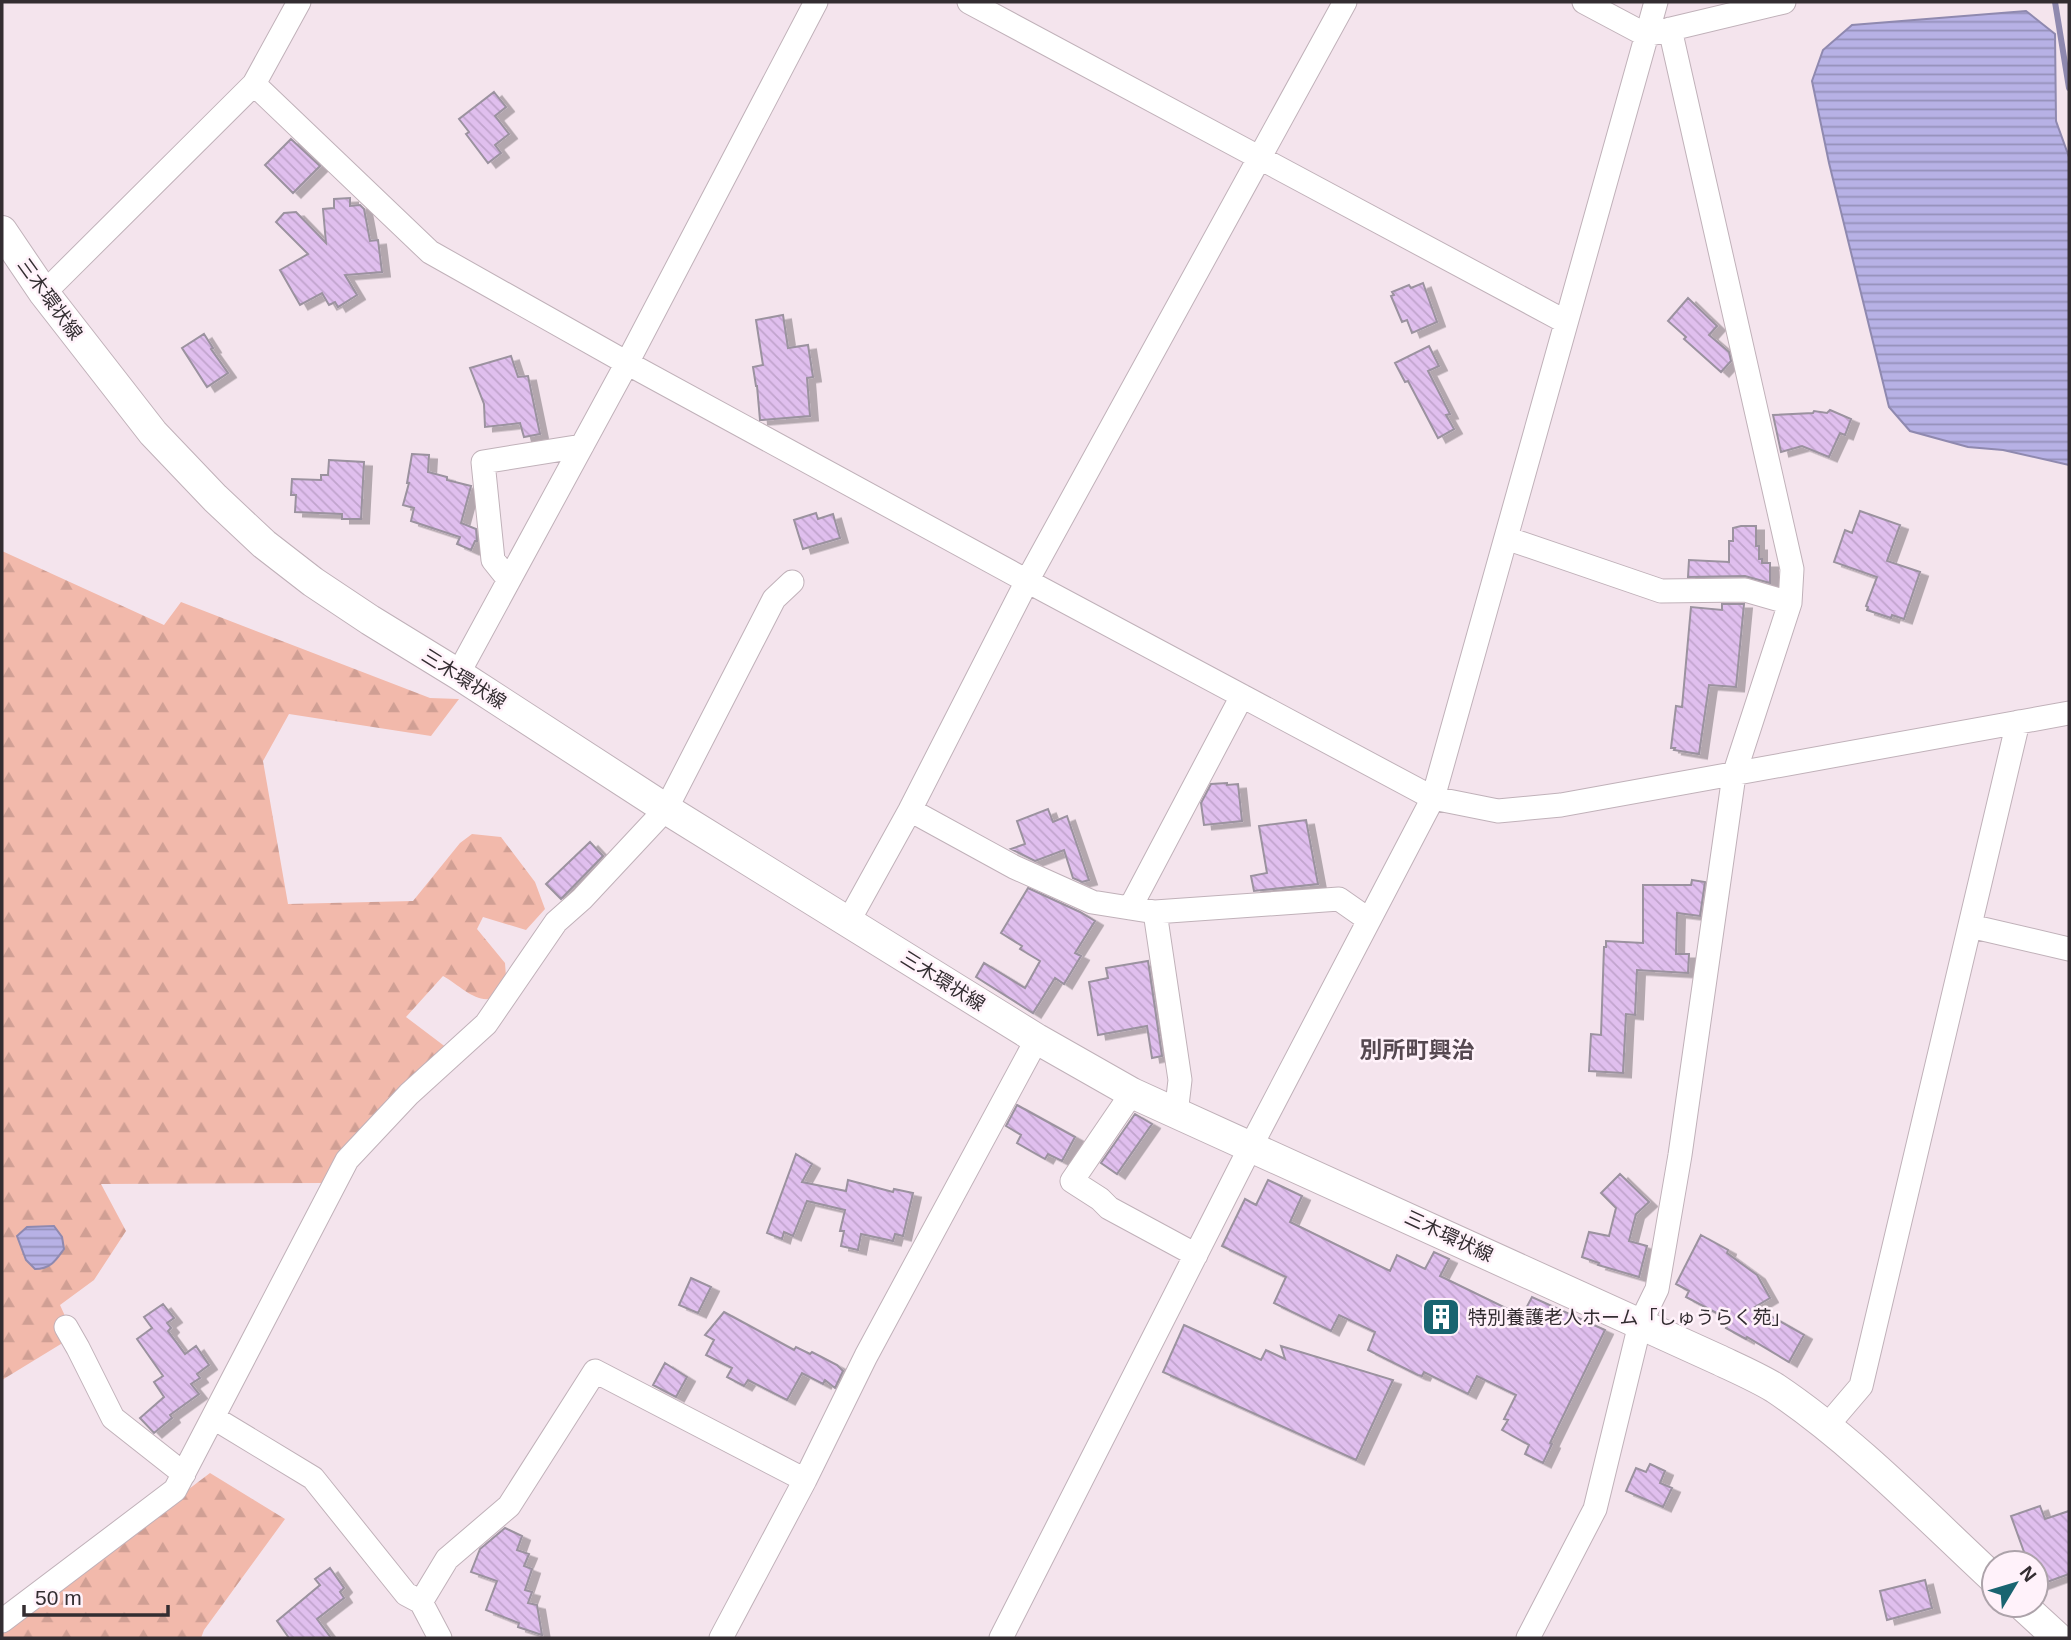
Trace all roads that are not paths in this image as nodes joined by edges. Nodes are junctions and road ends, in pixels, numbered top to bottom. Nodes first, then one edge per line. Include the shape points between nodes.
1 (299, 2) edge
2 (816, 2) edge
3 (969, 2) edge
4 (1345, 2) edge
5 (1584, 2) edge
6 (1656, 2) edge
7 (1784, 2) edge
8 (1670, 29) junction
9 (1646, 35) junction
10 (254, 84) junction
11 (1259, 158) junction
12 (2, 231) edge
13 (44, 293) junction
14 (1566, 321) junction
15 (627, 363) junction
16 (582, 446) junction
17 (1506, 538) junction
18 (509, 580) junction
19 (1027, 581) junction
20 (792, 582) dead end
21 (1790, 603) junction
22 (458, 674) junction
23 (1242, 696) junction
24 (2069, 713) edge
25 (2018, 722) junction
26 (1734, 775) junction
27 (1433, 798) junction
28 (666, 809) junction
29 (910, 810) junction
30 (1130, 908) junction
31 (1155, 912) junction
32 (1369, 920) junction
33 (848, 922) junction
34 (1970, 926) junction
35 (2069, 949) edge
36 (1037, 1039) junction
37 (1132, 1093) junction
38 (1177, 1114) junction
39 (1251, 1146) junction
40 (1196, 1255) junction
41 (1640, 1324) junction
42 (66, 1327) dead end
43 (214, 1418) junction
44 (1826, 1427) junction
45 (184, 1474) junction
46 (805, 1480) junction
47 (1980, 1566) edge
48 (421, 1602) junction
49 (2037, 1619) edge
50 (2, 1621) edge
51 (440, 1638) edge
52 (721, 1638) edge
53 (1001, 1638) edge
54 (1528, 1638) edge
55 (2058, 1638) edge

1 - 10 street
2 - 15 street
3 - 11 street
4 - 11 street
5 - 9 street
6 - 9 street
7 - 8 street
8 - 9 street
8 - 21 street via 1792,569
9 - 14 street
10 - 13 street
10 - 15 street via 430,252
11 - 14 street
11 - 19 street
12 - 13 main road, 三木環状線
13 - 22 main road, 三木環状線 via 153,433 264,544 370,621
14 - 17 street
15 - 16 street
15 - 19 street
16 - 18 street
16 - 18 street via 483,462 493,561
17 - 21 street via 1661,591 1745,590
17 - 27 street
18 - 22 street
19 - 23 street
19 - 29 street
20 - 28 street via 774,599
21 - 26 street
22 - 28 main road, 三木環状線
23 - 27 street
23 - 30 street
24 - 25 street
25 - 26 street
25 - 34 street
26 - 27 street via 1561,805 1498,811
26 - 41 street via 1678,1168 1657,1289
27 - 32 street
28 - 33 main road, 三木環状線
28 - 43 street via 556,922 486,1024 409,1094 347,1160
29 - 30 street via 1014,867 1092,902
29 - 33 street
30 - 31 street
31 - 32 street via 1339,899
31 - 38 street via 1180,1080
32 - 39 street
33 - 36 main road, 三木環状線
34 - 35 street
34 - 44 street via 1861,1386
36 - 37 main road, 三木環状線
36 - 46 street via 866,1356
37 - 38 main road, 三木環状線
37 - 40 street via 1072,1181 1109,1208
38 - 39 main road, 三木環状線
39 - 40 street
39 - 41 main road, 三木環状線
40 - 53 street
41 - 44 main road, 三木環状線 via 1773,1387
41 - 54 street via 1595,1509
42 - 45 street via 113,1418
43 - 45 street
43 - 48 street via 313,1478 406,1594
44 - 47 main road, 三木環状線
45 - 50 street via 175,1490
46 - 48 street via 595,1371 509,1506 447,1559
46 - 52 street
48 - 51 street
49 - 55 main road

